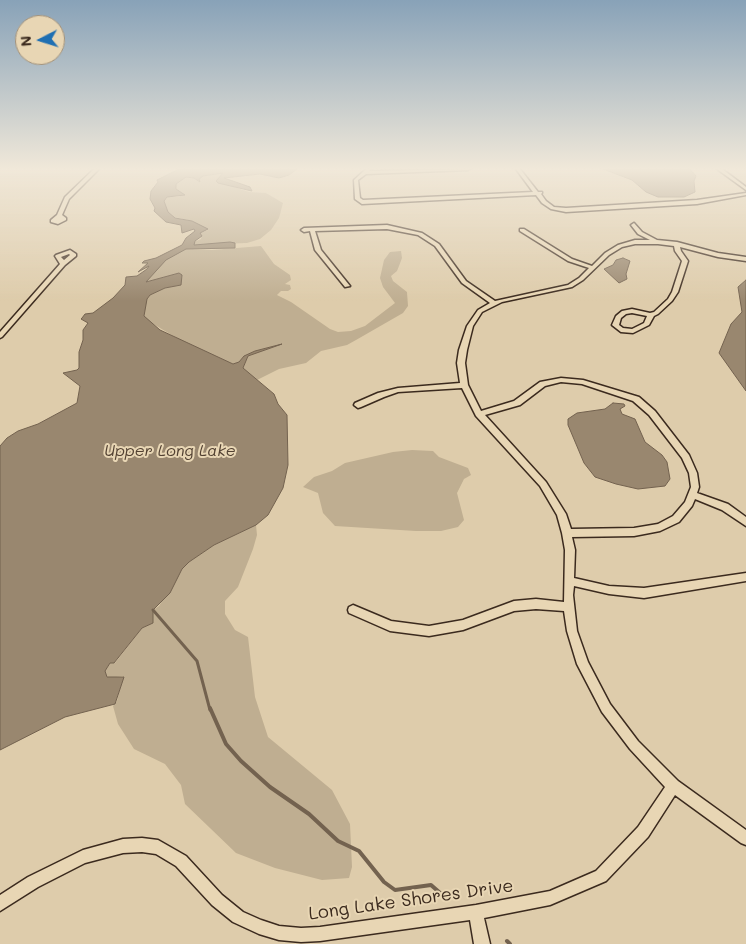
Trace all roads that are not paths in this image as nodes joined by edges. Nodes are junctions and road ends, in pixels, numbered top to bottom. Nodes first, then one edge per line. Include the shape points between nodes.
1 (61, 213) edge
2 (59, 217) dead end
3 (634, 226) dead end
4 (304, 230) dead end
5 (312, 230) junction
6 (522, 230) dead end
7 (658, 242) junction
8 (677, 244) junction
9 (746, 259) edge
10 (63, 264) dead end
11 (593, 268) junction
12 (347, 286) dead end
13 (494, 303) junction
14 (651, 315) junction
15 (0, 336) edge
16 (464, 385) junction
17 (358, 405) dead end
18 (479, 414) junction
19 (693, 495) junction
20 (746, 522) edge
21 (568, 533) junction
22 (746, 576) edge
23 (569, 581) junction
24 (569, 607) junction
25 (353, 610) dead end
26 (673, 786) junction
27 (746, 838) edge
28 (0, 904) edge
29 (476, 912) junction
30 (482, 944) edge

1 - 2 street
3 - 7 street
4 - 5 street
5 - 12 street via 318,250
5 - 13 street via 381,227 420,234 437,245 464,282
6 - 11 street via 570,260
7 - 8 street
7 - 11 street via 620,246
8 - 9 street
8 - 14 street via 684,261 676,292 662,309
10 - 15 street
11 - 13 street via 563,288
13 - 16 street via 480,311 470,326 462,356
14 - 14 street via 624,312 615,325 621,330 633,331 647,324
16 - 17 street via 404,389 381,394
16 - 18 street
18 - 19 street via 511,406 538,386 554,381 583,382 631,396 648,408 686,457 693,473
18 - 21 street via 543,484
19 - 20 street via 726,507
19 - 21 street via 681,515 660,527 622,533
21 - 23 street
22 - 23 street via 644,593 609,590
23 - 24 street
24 - 25 street via 514,606 463,625 429,631 390,626
24 - 26 street via 578,652 596,692 619,727
26 - 27 street
26 - 29 street, Long Lake Shores Drive via 644,832 601,876 550,898
28 - 29 street, Long Lake Shores Drive via 33,882 82,857 123,846 142,845 158,848 181,861 217,900 238,917 279,932 320,934
29 - 30 street

